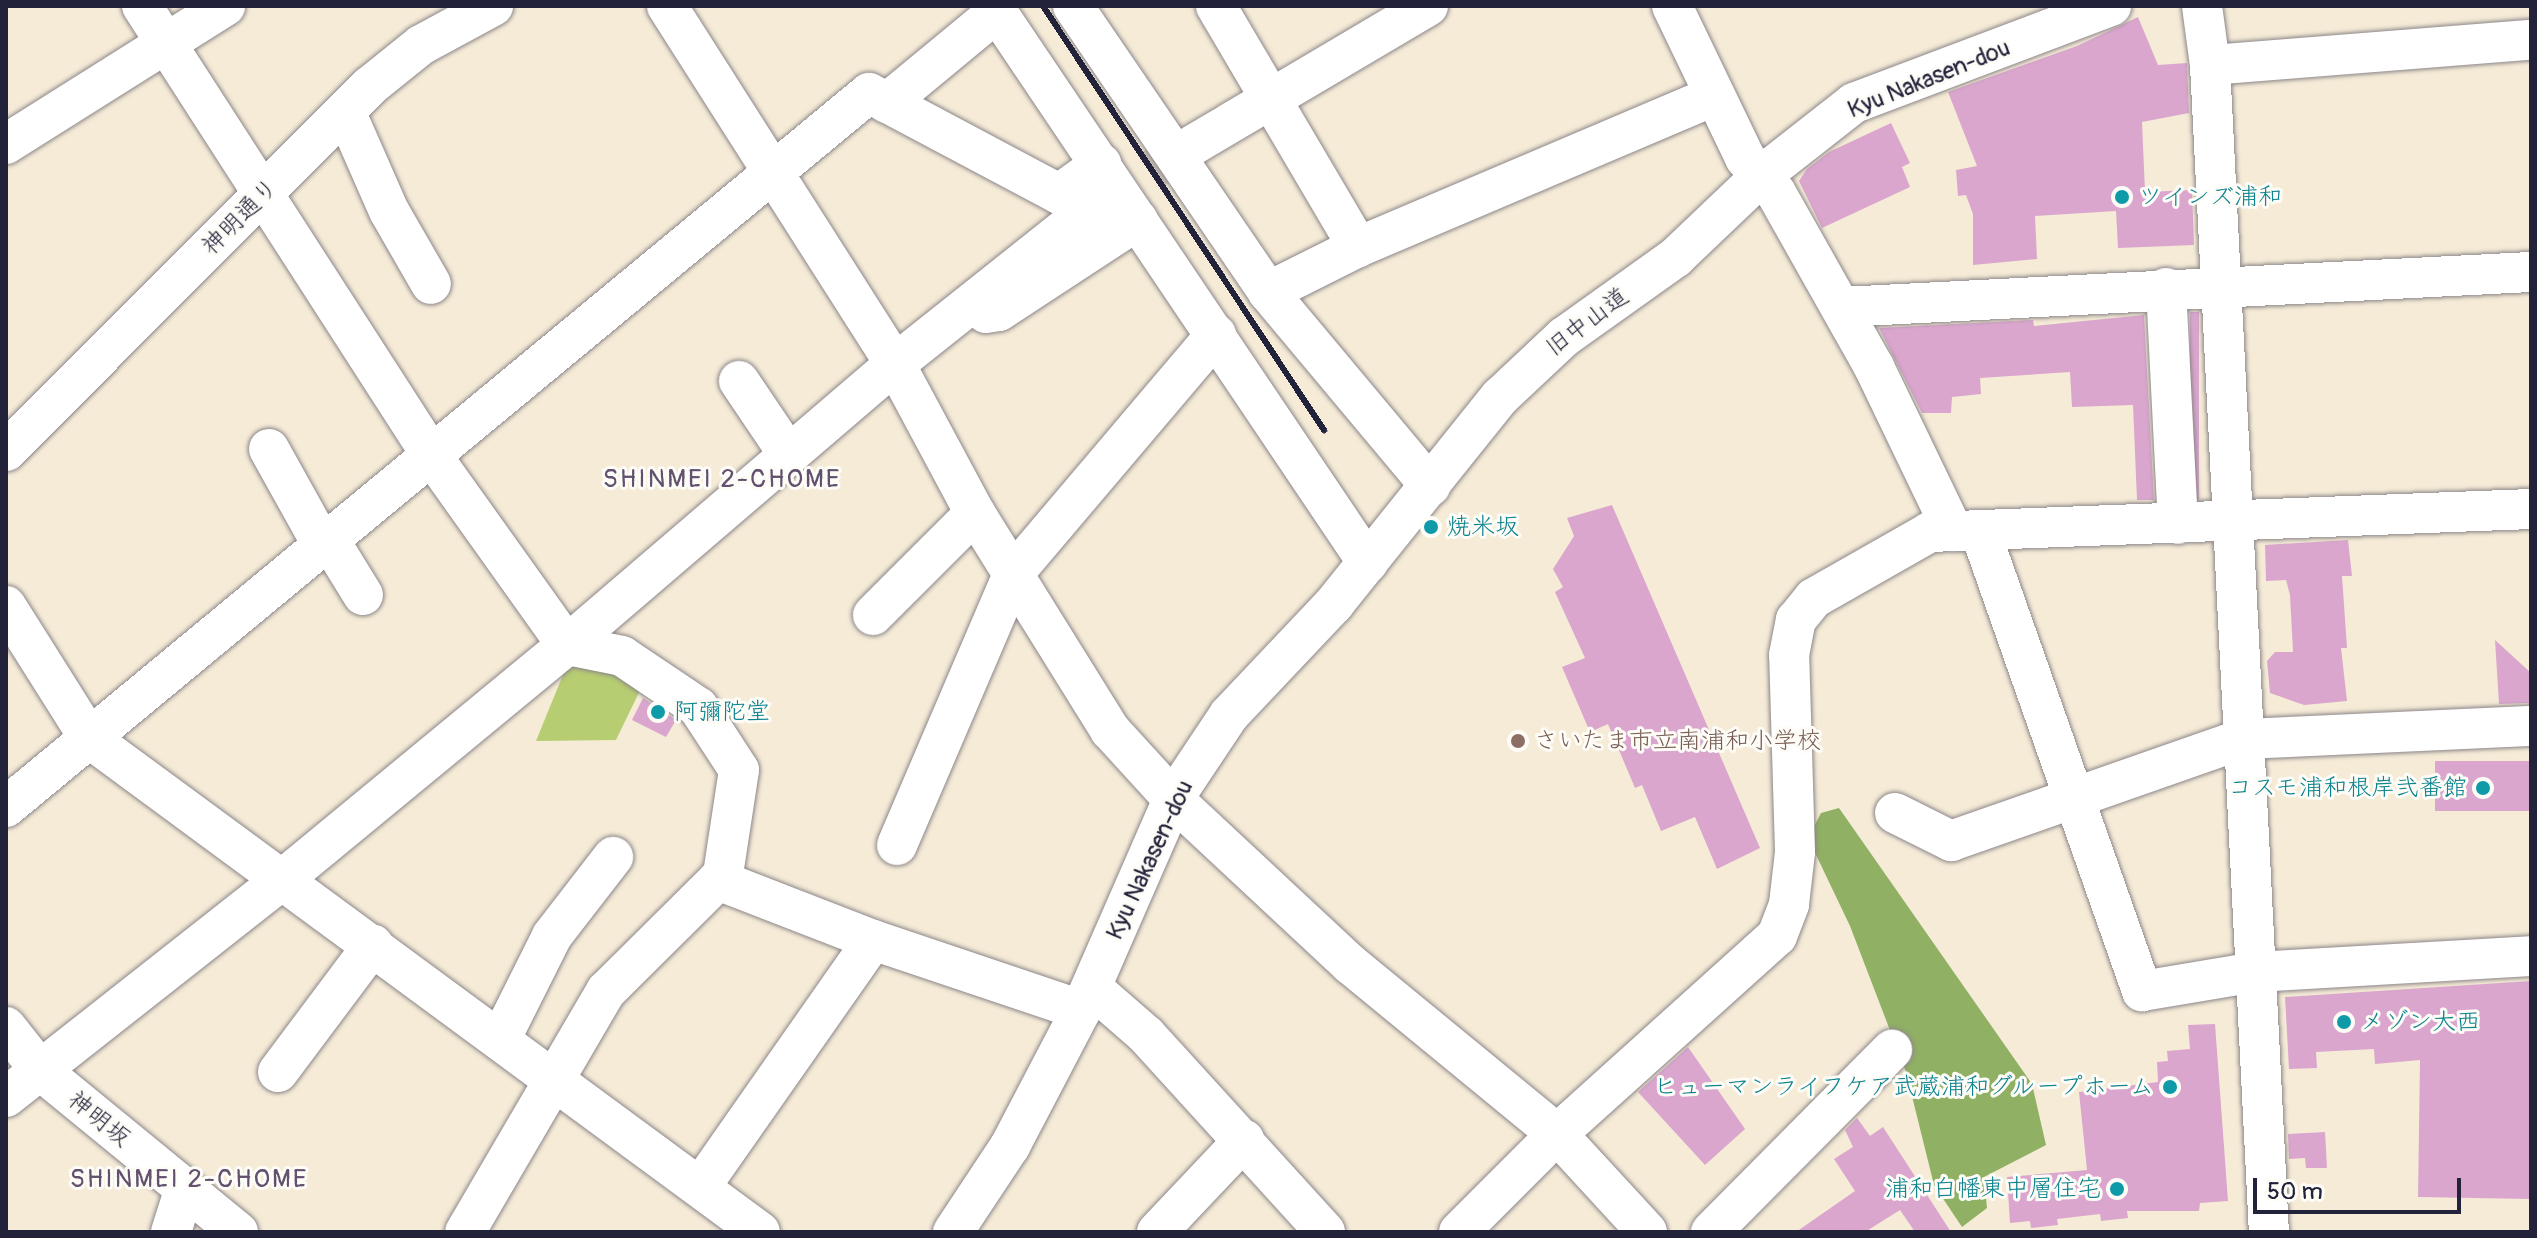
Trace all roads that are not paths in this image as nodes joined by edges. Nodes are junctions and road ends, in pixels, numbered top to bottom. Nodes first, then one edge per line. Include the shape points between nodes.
1 (142, 6) edge
2 (225, 6) edge
3 (493, 6) edge
4 (667, 6) edge
5 (1073, 6) edge
6 (1216, 6) edge
7 (1428, 6) edge
8 (1672, 6) edge
9 (2111, 6) edge
10 (2202, 6) edge
11 (2515, 29) edge
12 (165, 44) junction
13 (2210, 65) junction
14 (1711, 97) junction
15 (1272, 101) junction
16 (887, 103) junction
17 (345, 111) junction
18 (6, 144) edge
19 (1193, 145) tunnel mouth
20 (772, 169) junction
21 (1761, 176) junction
22 (1100, 183) junction
23 (262, 197) junction
24 (1138, 220) junction
25 (1358, 247) junction
26 (2531, 272) edge
27 (431, 284) dead end
28 (2220, 286) junction
29 (2166, 288) junction
30 (1268, 292) junction
31 (970, 302) junction
32 (1842, 307) junction
33 (1216, 335) junction
34 (895, 364) junction
35 (739, 381) dead end
36 (269, 449) dead end
37 (6, 451) edge
38 (789, 455) junction
39 (432, 456) junction
40 (1430, 486) junction
41 (2531, 509) edge
42 (975, 513) junction
43 (2232, 522) junction
44 (2178, 524) junction
45 (1966, 531) junction
46 (328, 545) junction
47 (1368, 563) junction
48 (1013, 574) junction
49 (363, 595) dead end
50 (6, 606) edge
51 (873, 615) dead end
52 (567, 645) junction
53 (2531, 726) edge
54 (89, 738) junction
55 (2243, 739) junction
56 (2072, 795) junction
57 (1173, 799) junction
58 (6, 807) edge
59 (1895, 813) dead end
60 (897, 845) dead end
61 (613, 857) dead end
62 (283, 879) junction
63 (718, 880) junction
64 (873, 940) junction
65 (373, 945) junction
66 (2531, 956) edge
67 (2255, 972) junction
68 (1087, 999) junction
69 (6, 1027) edge
70 (501, 1038) junction
71 (1892, 1050) dead end
72 (40, 1070) junction
73 (278, 1072) dead end
74 (554, 1077) junction
75 (6, 1097) edge
76 (1557, 1134) junction
77 (1244, 1140) junction
78 (701, 1186) junction
79 (185, 1188) junction
80 (171, 1232) edge
81 (238, 1232) edge
82 (465, 1232) edge
83 (760, 1232) edge
84 (953, 1232) edge
85 (1157, 1232) edge
86 (1325, 1232) edge
87 (1459, 1232) edge
88 (1647, 1232) edge
89 (1711, 1232) edge
90 (2269, 1232) edge

1 - 12 street
2 - 12 street
3 - 17 street, 神明通り via 421,45
4 - 20 street
5 - 30 street
6 - 15 street
7 - 15 street
8 - 14 street
9 - 21 street, Kyu Nakasen-dou via 1854,103
10 - 13 street
11 - 13 street
12 - 18 street
12 - 23 street
13 - 28 street
14 - 21 street
14 - 25 street
15 - 19 street
15 - 25 street
16 - 20 street via 869,93
16 - 22 street via 1059,194
16 - 22 street via 997,12
17 - 23 street, 神明通り
17 - 27 street via 389,211
20 - 34 street
20 - 39 street
21 - 32 street
21 - 40 street, 旧中山道 via 1676,257 1528,369
22 - 24 street
22 - 31 street
23 - 37 street, 神明通り
23 - 39 street
24 - 31 street via 999,311 988,314
24 - 33 street
25 - 30 street
26 - 28 street
28 - 29 street
28 - 43 street
29 - 32 street
29 - 44 street
30 - 40 street
31 - 34 street
32 - 45 street
33 - 47 street
33 - 48 street
34 - 38 street
34 - 42 street
35 - 38 street
36 - 46 street
38 - 52 street
39 - 46 street
39 - 52 street
40 - 47 street, Kyu Nakasen-dou
41 - 43 street
42 - 48 street
42 - 51 street
43 - 44 street
43 - 55 street
44 - 45 street
45 - 56 street
45 - 76 street via 1930,532 1814,598 1796,620 1789,655 1795,852 1789,904 1777,936
46 - 49 street
46 - 54 street
47 - 57 street, Kyu Nakasen-dou via 1229,715
48 - 57 street via 1110,730
48 - 60 street
50 - 54 street
52 - 62 street
52 - 63 street via 622,656 698,707 739,770
53 - 55 street
54 - 58 street
54 - 62 street
55 - 56 street
55 - 67 street
56 - 59 street via 1951,841
56 - 67 street via 2142,991
57 - 68 street, Kyu Nakasen-dou
57 - 76 street via 1350,964
61 - 70 street via 552,936
62 - 65 street
62 - 72 street
63 - 64 street
63 - 74 street via 606,991
64 - 68 street
64 - 78 street
65 - 70 street
65 - 73 street
66 - 67 street
67 - 90 street
68 - 77 street via 1146,1035
68 - 84 street, Kyu Nakasen-dou via 1010,1146
69 - 72 street, 神明坂
70 - 74 street
71 - 89 street
72 - 75 street
72 - 79 street, 神明坂
74 - 78 street
74 - 82 street
76 - 87 street
76 - 88 street
77 - 85 street
77 - 86 street
78 - 83 street
79 - 80 street
79 - 81 street, 神明坂

